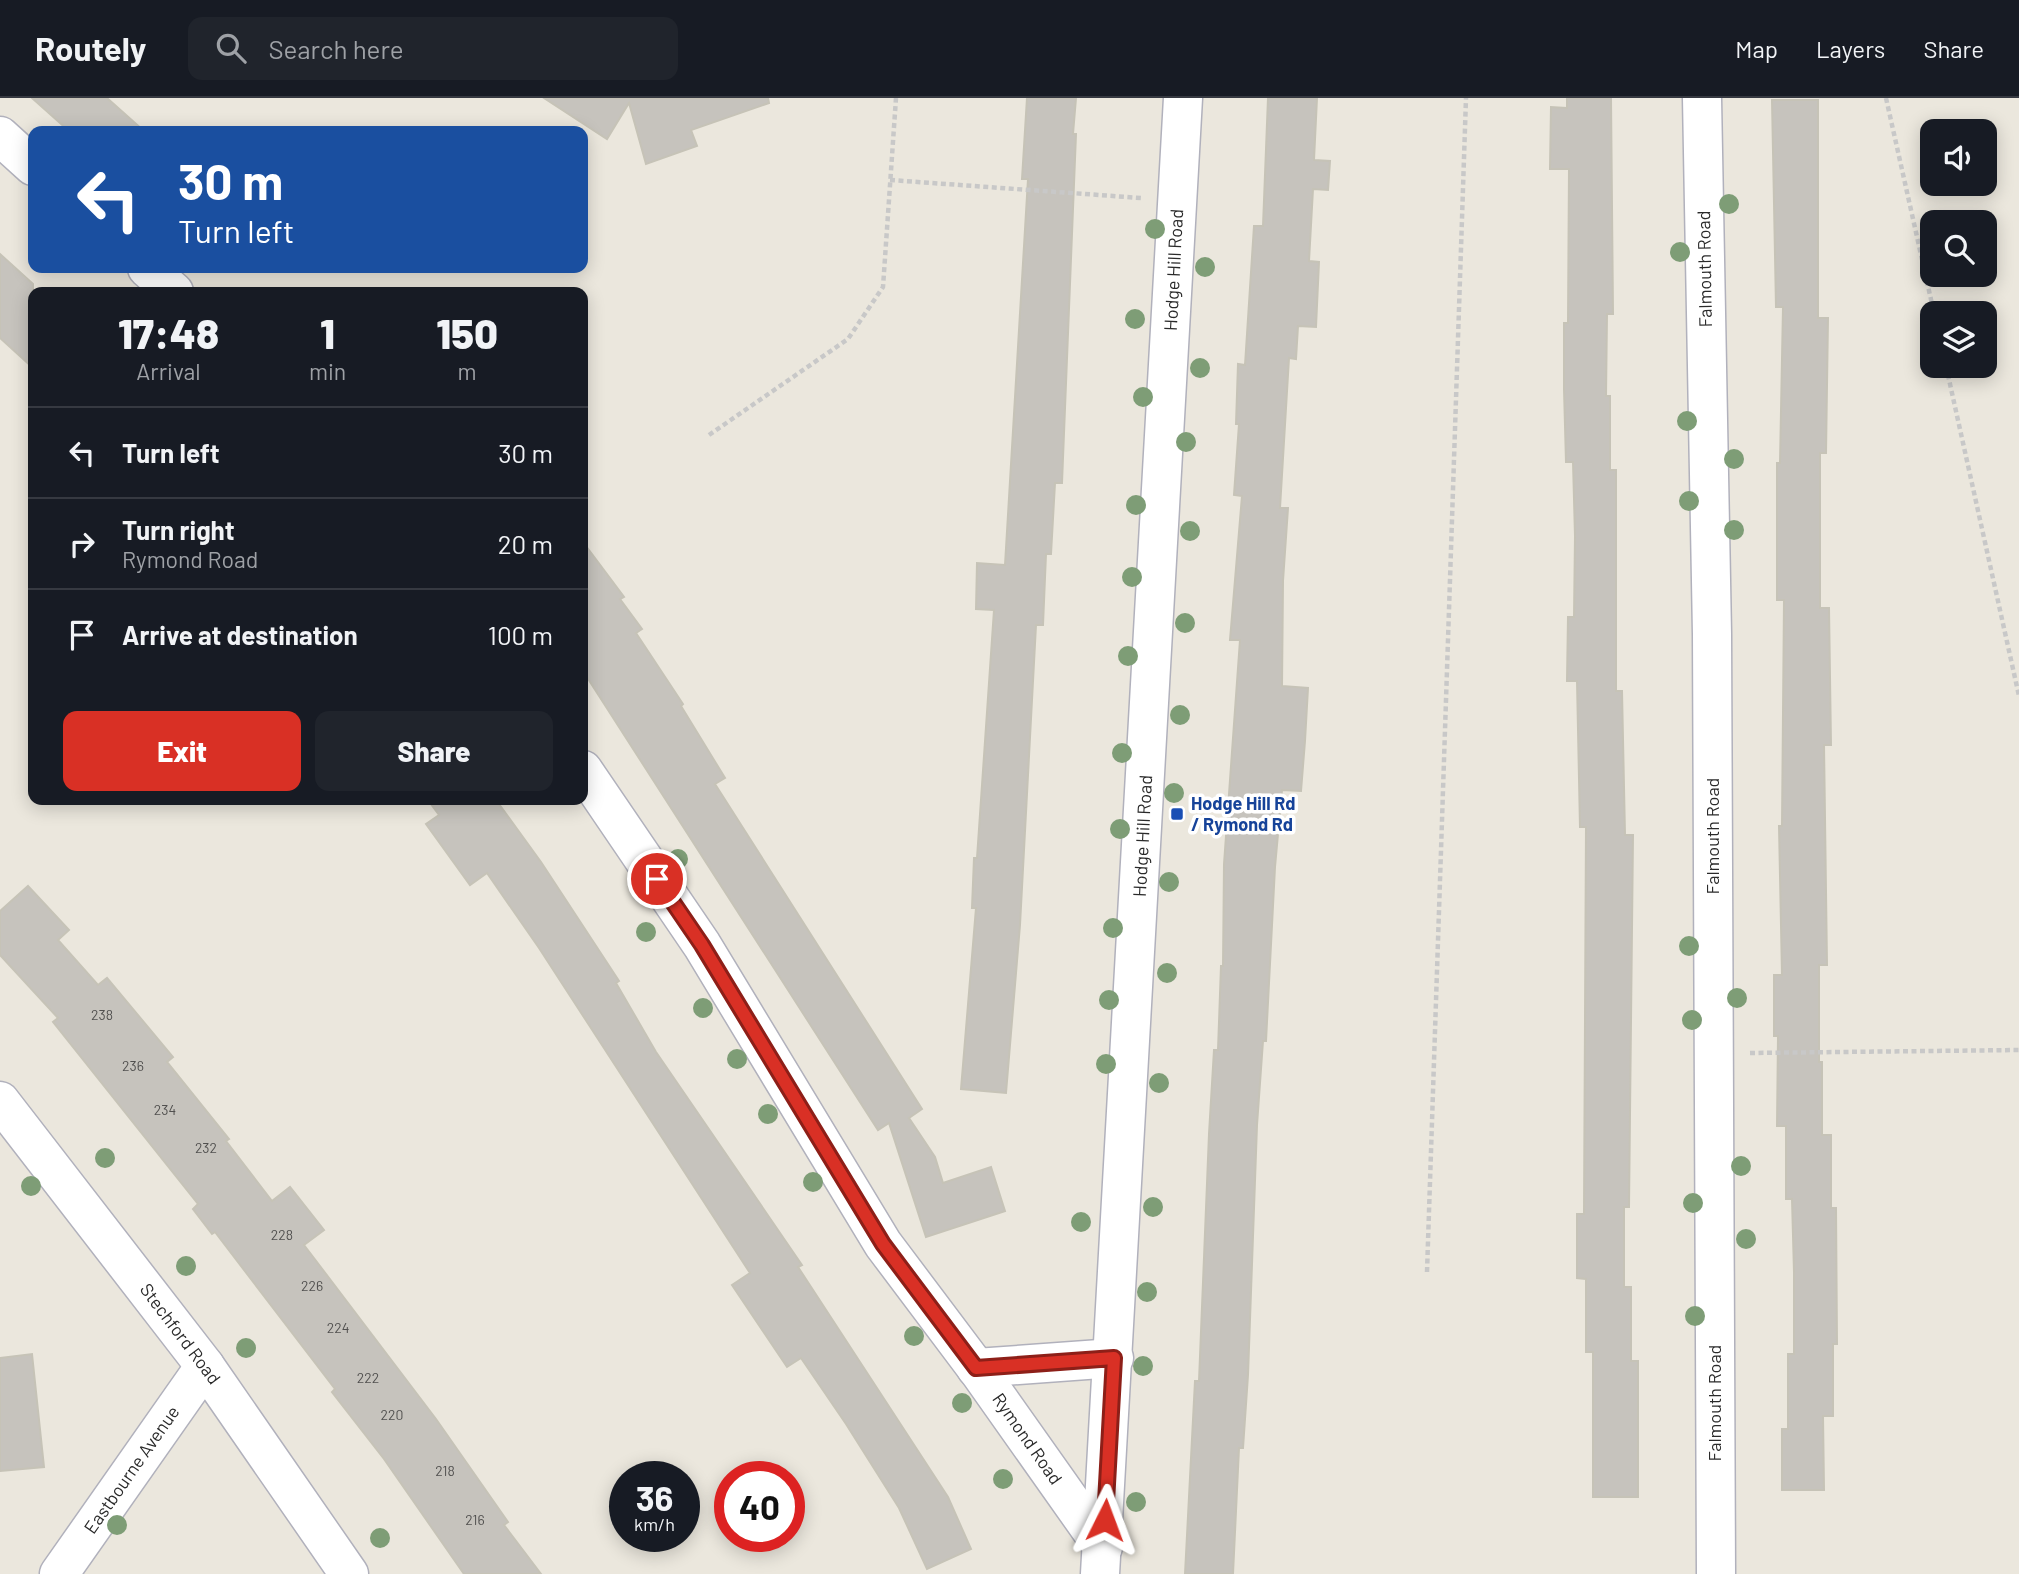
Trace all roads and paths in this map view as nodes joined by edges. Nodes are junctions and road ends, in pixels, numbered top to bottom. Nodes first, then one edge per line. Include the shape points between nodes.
1 (896, 98) edge
2 (1184, 98) edge
3 (1466, 98) edge
4 (1702, 98) edge
5 (1886, 98) edge
6 (0, 136) edge
7 (28, 161) edge
8 (890, 180) junction
9 (1178, 201) junction
10 (153, 273) edge
11 (168, 287) edge
12 (1931, 301) edge
13 (1949, 378) edge
14 (709, 435) dead end
15 (2019, 696) edge
16 (588, 777) edge
17 (2019, 1050) edge
18 (1714, 1054) junction
19 (0, 1101) edge
20 (1427, 1272) dead end
21 (1114, 1358) junction
22 (205, 1366) junction
23 (976, 1368) junction
24 (1102, 1560) edge
25 (59, 1574) edge
26 (349, 1574) edge
27 (1716, 1574) edge

1 - 8 path
2 - 9 street, Hodge Hill Road
3 - 20 path
4 - 18 street, Falmouth Road
5 - 12 path
6 - 7 street
8 - 9 path
8 - 14 path via 883,288 848,339
9 - 21 street, Hodge Hill Road
10 - 11 street
13 - 15 path
16 - 23 street, Rymond Road via 702,945 883,1244
17 - 18 path
18 - 27 street, Falmouth Road
19 - 22 street, Stechford Road
21 - 23 street
21 - 24 street, Hodge Hill Road
22 - 25 street, Eastbourne Avenue
22 - 26 street, Stechford Road
23 - 24 street, Rymond Road

